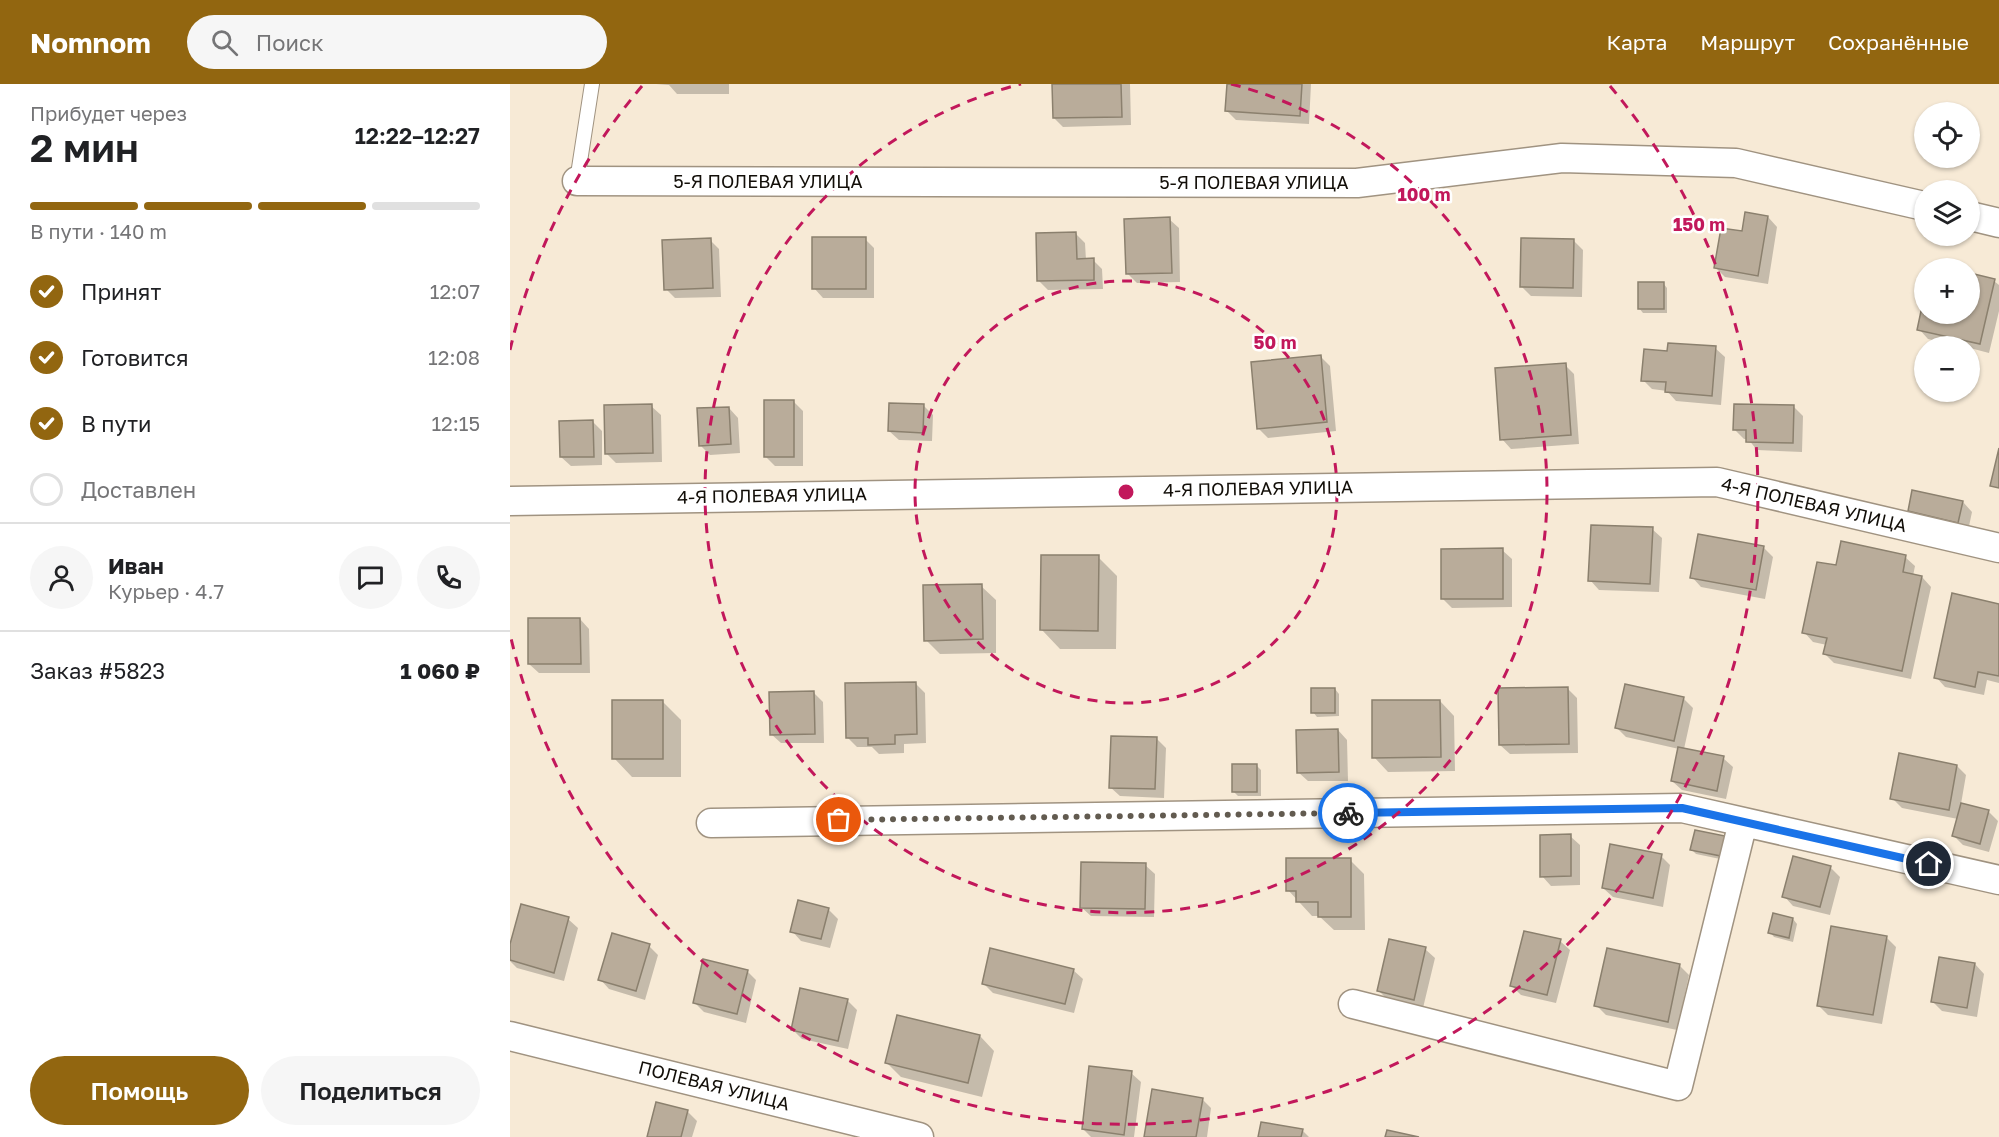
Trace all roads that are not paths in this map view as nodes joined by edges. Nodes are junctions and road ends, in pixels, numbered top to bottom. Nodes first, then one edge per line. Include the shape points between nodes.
1 (592, 84) edge
2 (577, 181) joint
3 (1914, 204) edge
4 (1980, 218) edge
5 (1999, 223) edge
6 (510, 501) edge
7 (1999, 548) edge
8 (1743, 822) junction
9 (711, 823) dead end
10 (1999, 880) edge
11 (1353, 1004) dead end
12 (510, 1036) edge
13 (919, 1137) edge

1 - 2 lane
2 - 3 street, 5-Я ПОЛЕВАЯ УЛИЦА via 1357,183 1562,158 1736,164
4 - 5 street
6 - 7 street, 4-Я ПОЛЕВАЯ УЛИЦА via 1718,482
8 - 9 street via 1682,808
8 - 10 street
8 - 11 street via 1678,1086
12 - 13 street, ПОЛЕВАЯ УЛИЦА

